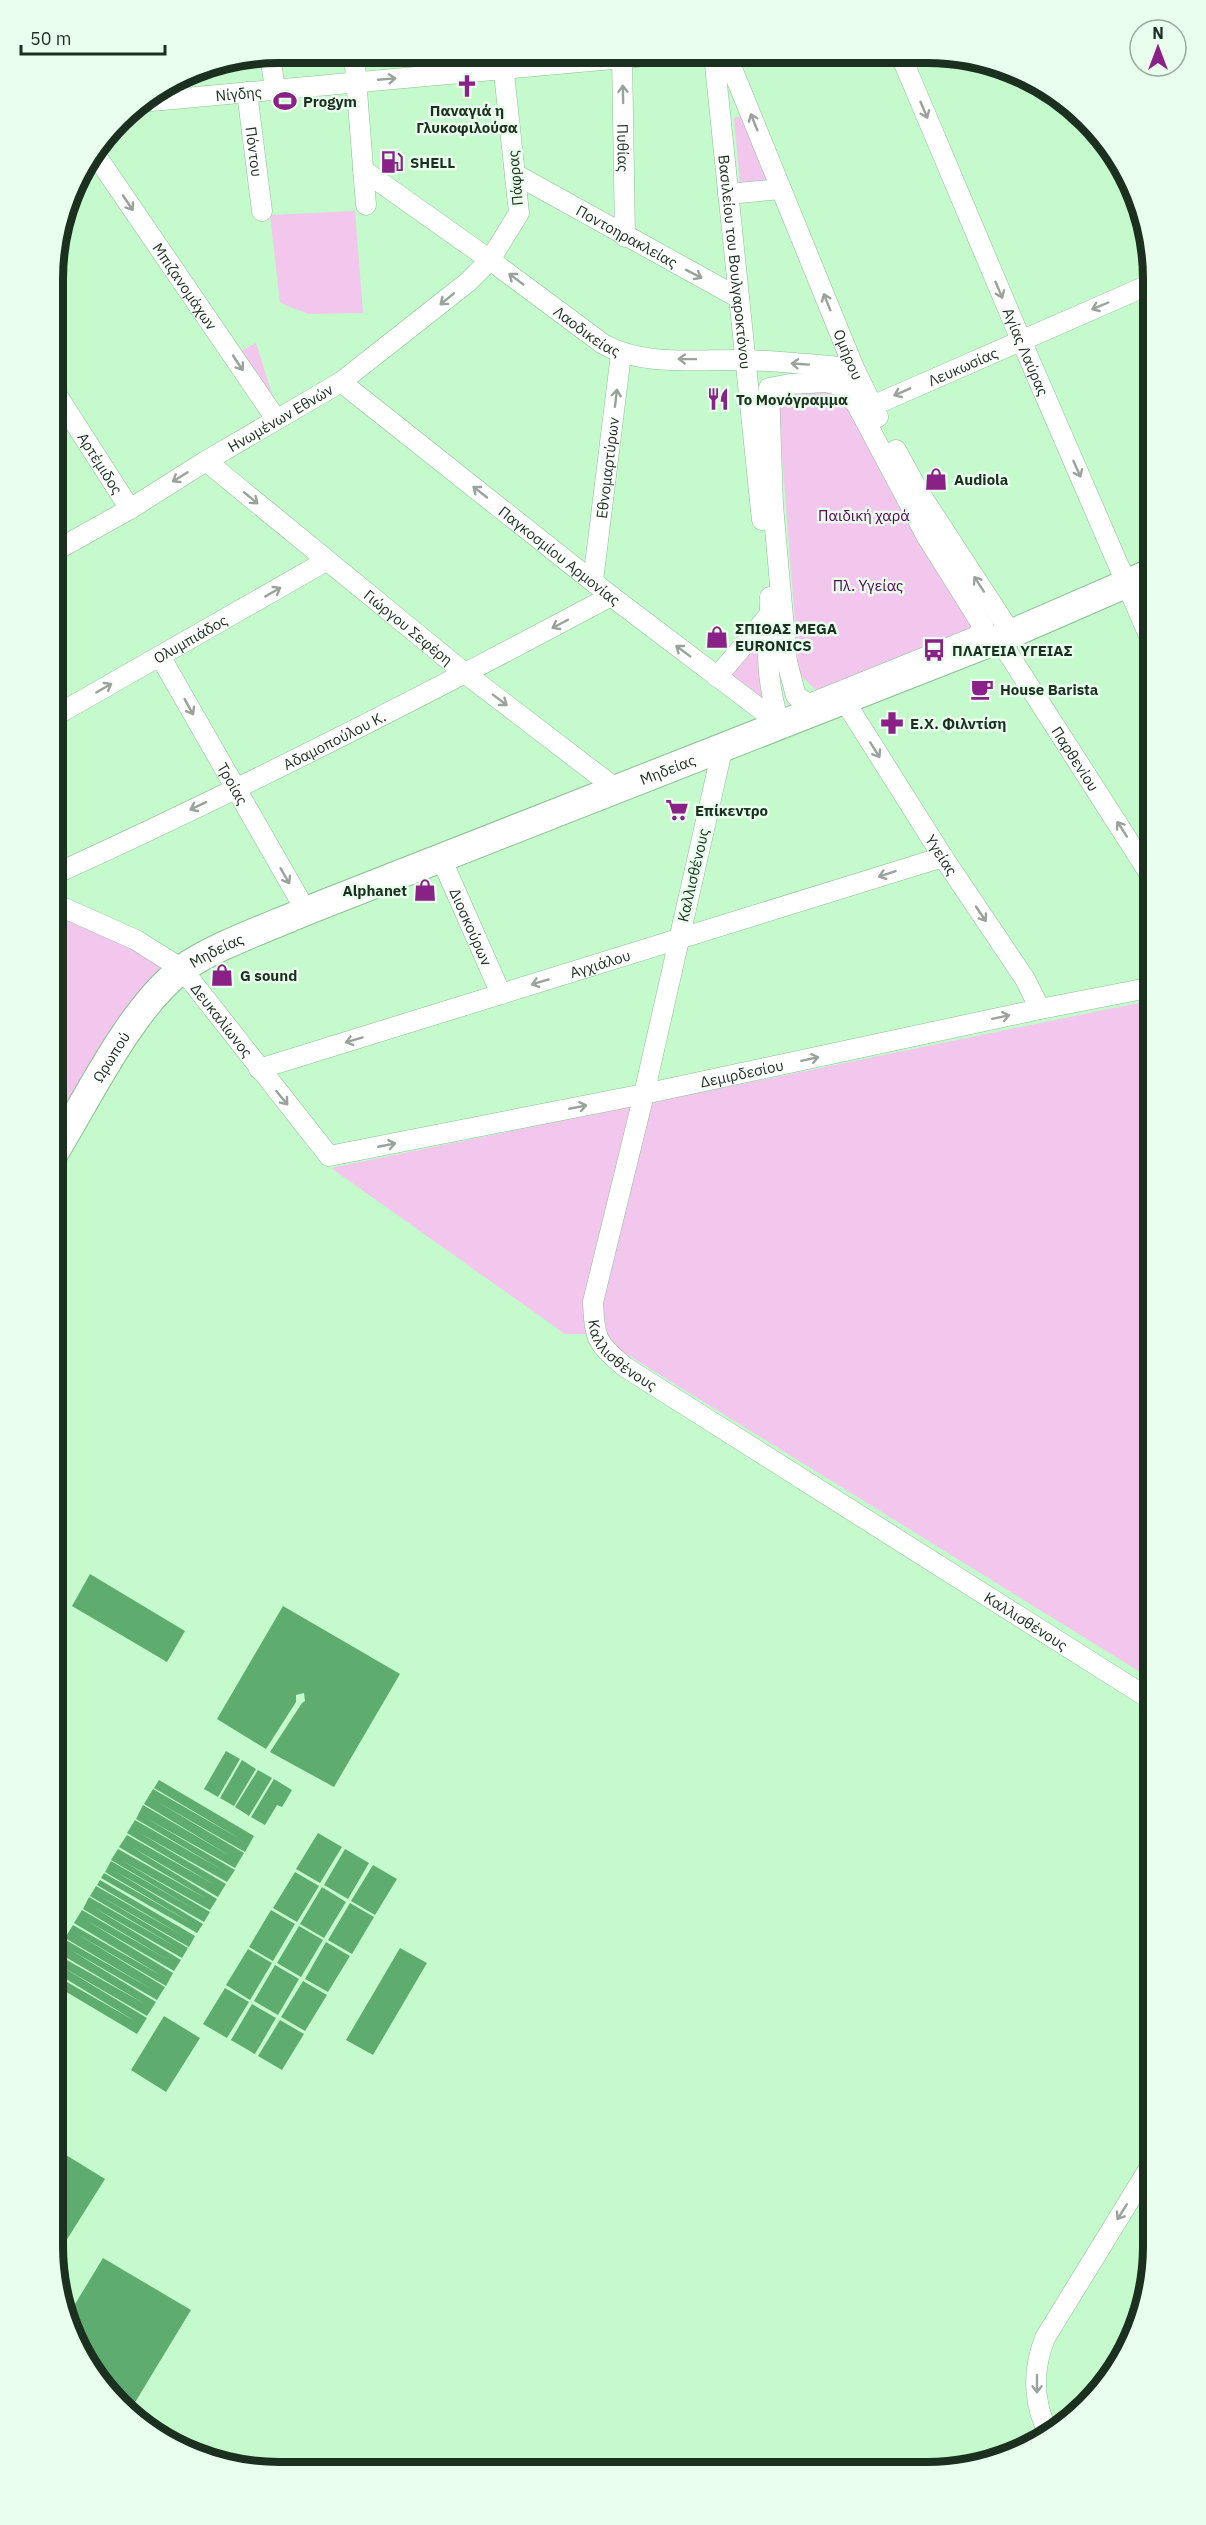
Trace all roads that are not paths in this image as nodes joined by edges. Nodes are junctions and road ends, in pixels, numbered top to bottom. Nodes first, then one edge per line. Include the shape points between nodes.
1 (271, 63) edge
2 (355, 63) edge
3 (489, 63) edge
4 (503, 63) edge
5 (622, 63) edge
6 (715, 63) edge
7 (728, 63) edge
8 (904, 63) edge
9 (357, 82) junction
10 (275, 90) junction
11 (247, 92) junction
12 (157, 100) edge
13 (98, 160) edge
14 (363, 170) junction
15 (514, 174) junction
16 (781, 189) junction
17 (728, 194) junction
18 (366, 205) dead end
19 (262, 211) dead end
20 (625, 237) junction
21 (490, 260) junction
22 (1143, 288) edge
23 (739, 298) junction
24 (1021, 340) junction
25 (621, 354) junction
26 (745, 360) junction
27 (854, 368) junction
28 (341, 382) junction
29 (63, 405) edge
30 (872, 406) junction
31 (276, 419) junction
32 (206, 461) junction
33 (130, 509) junction
34 (63, 546) edge
35 (326, 561) junction
36 (1143, 576) edge
37 (593, 581) junction
38 (1126, 583) junction
39 (611, 596) junction
40 (776, 604) junction
41 (1143, 622) edge
42 (1005, 636) junction
43 (160, 656) junction
44 (466, 674) junction
45 (717, 677) junction
46 (844, 700) junction
47 (63, 711) edge
48 (780, 724) junction
49 (723, 746) junction
50 (615, 788) junction
51 (235, 789) junction
52 (943, 857) junction
53 (1143, 857) edge
54 (441, 858) junction
55 (63, 870) edge
56 (63, 907) edge
57 (306, 912) junction
58 (678, 941) junction
59 (182, 969) junction
60 (1143, 989) edge
61 (501, 994) junction
62 (1040, 1009) junction
63 (259, 1070) junction
64 (644, 1094) junction
65 (63, 1138) edge
66 (329, 1156) joint
67 (1143, 1695) edge
68 (1143, 2178) edge
69 (1046, 2427) edge

1 - 10 street
2 - 9 street
9 -> 3 street, Νίγδης
4 - 15 street, Πάφρας
20 -> 5 street, Πυθίας
6 - 17 street, Βασιλείου του Βουλγαροκτόνου
16 -> 7 street, Ομήρου
8 -> 24 street, Αγίας Λαύρας
9 - 10 street, Νίγδης
9 - 14 street
10 - 11 street, Νίγδης
11 - 12 street, Νίγδης
11 - 19 street, Πόντου
13 -> 31 street, Μπιζανομάχων
14 - 18 street
14 - 21 street, Λαοδικείας
15 - 20 street, Ποντοηρακλείας
15 - 21 street, Πάφρας via 519,213
16 - 17 street
27 -> 16 street, Ομήρου
17 - 23 street, Βασιλείου του Βουλγαροκτόνου
20 -> 23 street, Ποντοηρακλείας
25 -> 21 street, Λαοδικείας
21 -> 28 street, Ηνωμένων Εθνών via 468,282
22 -> 24 street, Λευκωσίας
23 - 26 street, Βασιλείου του Βουλγαροκτόνου
24 -> 30 street, Λευκωσίας
24 -> 38 street, Αγίας Λαύρας
26 -> 25 street, Λαοδικείας via 653,359
37 -> 25 street, Εθνομαρτύρων
27 -> 26 street, Λαοδικείας
26 - 40 street, Βασιλείου του Βουλγαροκτόνου
27 - 30 street, Ομήρου
28 - 31 street, Ηνωμένων Εθνών
37 -> 28 street, Παγκοσμίου Αρμονίας
29 - 33 street, Αρτέμιδος
42 -> 30 street, Ομήρου
31 - 32 street, Ηνωμένων Εθνών
32 -> 33 street, Ηνωμένων Εθνών
32 -> 35 street, Γιώργου Σεφέρη
33 - 34 street, Ηνωμένων Εθνών
43 -> 35 street, Ολυμπιάδος
35 - 44 street, Γιώργου Σεφέρη
36 - 38 street, Μηδείας
37 - 39 street, Παγκοσμίου Αρμονίας
38 - 41 street, Αγίας Λαύρας
38 - 42 street, Μηδείας
39 -> 44 street, Αδαμοπούλου Κ.
45 -> 39 street, Παγκοσμίου Αρμονίας
40 - 40 street via 769,388 826,382 846,387 927,537 984,628 975,637 809,704 796,696
40 - 45 street
40 - 48 street, Βασιλείου του Βουλγαροκτόνου via 785,700
42 - 46 street, Μηδείας
53 -> 42 street, Παρθενίου
47 -> 43 street, Ολυμπιάδος
43 -> 51 street, Τροίας
44 -> 50 street, Γιώργου Σεφέρη
44 - 51 street, Αδαμοπούλου Κ.
45 - 48 street, Παγκοσμίου Αρμονίας
46 - 48 street, Μηδείας
46 -> 52 street, Υγείας
48 - 49 street, Μηδείας
49 - 50 street, Μηδείας
49 - 58 street, Καλλισθένους
50 - 54 street, Μηδείας
51 -> 55 street, Αδαμοπούλου Κ.
51 -> 57 street, Τροίας
52 -> 58 street, Αγχιάλου
52 -> 62 street, Υγείας
54 - 57 street, Μηδείας
54 - 61 street, Διοσκούρων
56 - 59 street, Δευκαλίωνος via 136,940
57 - 59 street, Μηδείας
58 -> 61 street, Αγχιάλου
58 - 64 street, Καλλισθένους
59 - 63 street, Δευκαλίωνος
59 - 65 street, Ωρωπού via 160,989 119,1045
60 - 62 street, Δεμιρδεσίου
61 -> 63 street, Αγχιάλου
64 -> 62 street, Δεμιρδεσίου
63 -> 66 street, Δευκαλίωνος
66 -> 64 street, Δεμιρδεσίου
64 - 67 street, Καλλισθένους via 593,1302 594,1334 603,1348 625,1367
68 -> 69 street via 1045,2338 1036,2393

